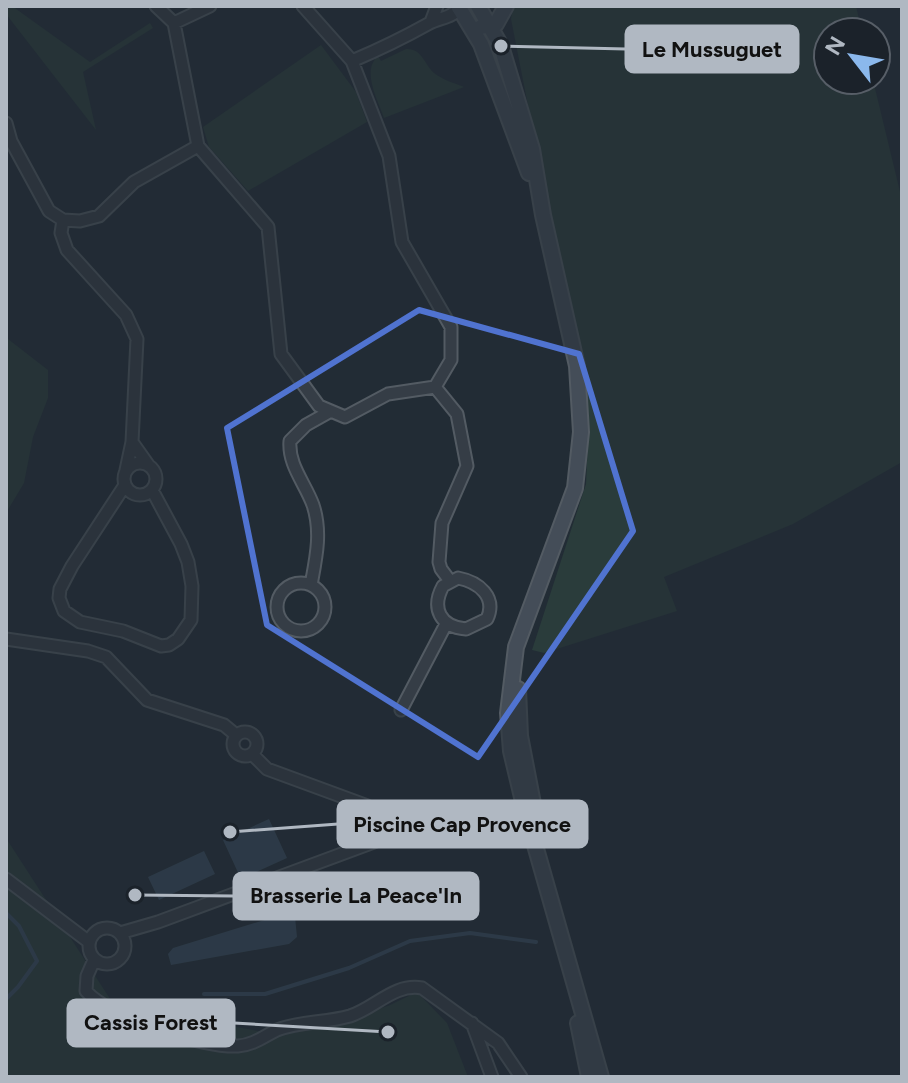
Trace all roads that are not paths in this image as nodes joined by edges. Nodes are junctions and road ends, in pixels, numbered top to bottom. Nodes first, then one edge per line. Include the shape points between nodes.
1 (156, 6) edge
2 (210, 6) edge
3 (303, 6) edge
4 (437, 6) edge
5 (506, 6) edge
6 (460, 7) edge
7 (481, 7) edge
8 (431, 22) junction
9 (174, 23) junction
10 (471, 26) junction
11 (490, 26) junction
12 (352, 61) junction
13 (6, 123) edge
14 (198, 146) junction
15 (543, 215) junction
16 (63, 220) junction
17 (435, 387) junction
18 (325, 408) junction
19 (132, 442) junction
20 (149, 466) junction
21 (126, 478) junction
22 (152, 490) junction
23 (450, 581) junction
24 (311, 585) junction
25 (446, 624) junction
26 (6, 639) edge
27 (401, 710) dead end
28 (236, 735) junction
29 (252, 754) junction
30 (530, 811) junction
31 (391, 819) junction
32 (6, 879) edge
33 (120, 933) junction
34 (563, 940) junction
35 (89, 942) junction
36 (94, 960) junction
37 (484, 1038) junction
38 (492, 1077) edge
39 (521, 1077) edge
40 (589, 1077) edge
41 (601, 1077) edge

1 - 9 street
2 - 9 street
3 - 12 street
4 - 8 street
5 - 11 main road
6 - 8 street
6 - 10 main road
7 - 10 main road
7 - 11 main road
8 - 12 street
9 - 14 street
10 - 11 main road
10 - 15 main road via 506,105
11 - 15 main road via 514,84
12 - 17 street via 389,156 402,242 451,327 451,360
13 - 16 street via 49,211
14 - 16 street via 134,182 99,216
14 - 18 street via 268,227 281,354
15 - 30 main road via 577,366 581,432 575,488 516,647 510,681 511,751
16 - 19 street via 64,245 126,315 137,339
17 - 18 street via 388,394 345,417
17 - 23 street via 457,414 467,466 442,523 439,562
18 - 24 street via 296,433 289,450 318,528
19 - 20 street
19 - 21 street
20 - 21 street via 139,463
20 - 22 street via 155,475
21 - 22 street via 129,491 138,495
21 - 22 street via 72,566 59,598 64,611 80,622 161,646 178,639 191,620 192,586 181,544
23 - 25 street via 436,606
23 - 25 street via 458,578 477,585 486,592 491,610 487,619 466,629
24 - 24 street via 294,584 281,594 277,609 289,628 304,632 323,619 324,599
25 - 27 street
26 - 28 street via 106,657 147,700 224,725
28 - 29 street via 234,750
28 - 29 street via 254,736
29 - 31 street via 267,769
30 - 31 street via 425,833
30 - 34 main road
31 - 33 street via 374,842
32 - 35 street
33 - 35 street via 98,930
33 - 36 street via 125,951 120,959 112,964
34 - 40 main road
34 - 41 main road
35 - 36 street
36 - 37 street via 86,991 96,1003 214,1045 252,1044 278,1030 350,1016 409,986 422,988 472,1022
37 - 38 street
37 - 39 street via 498,1043

